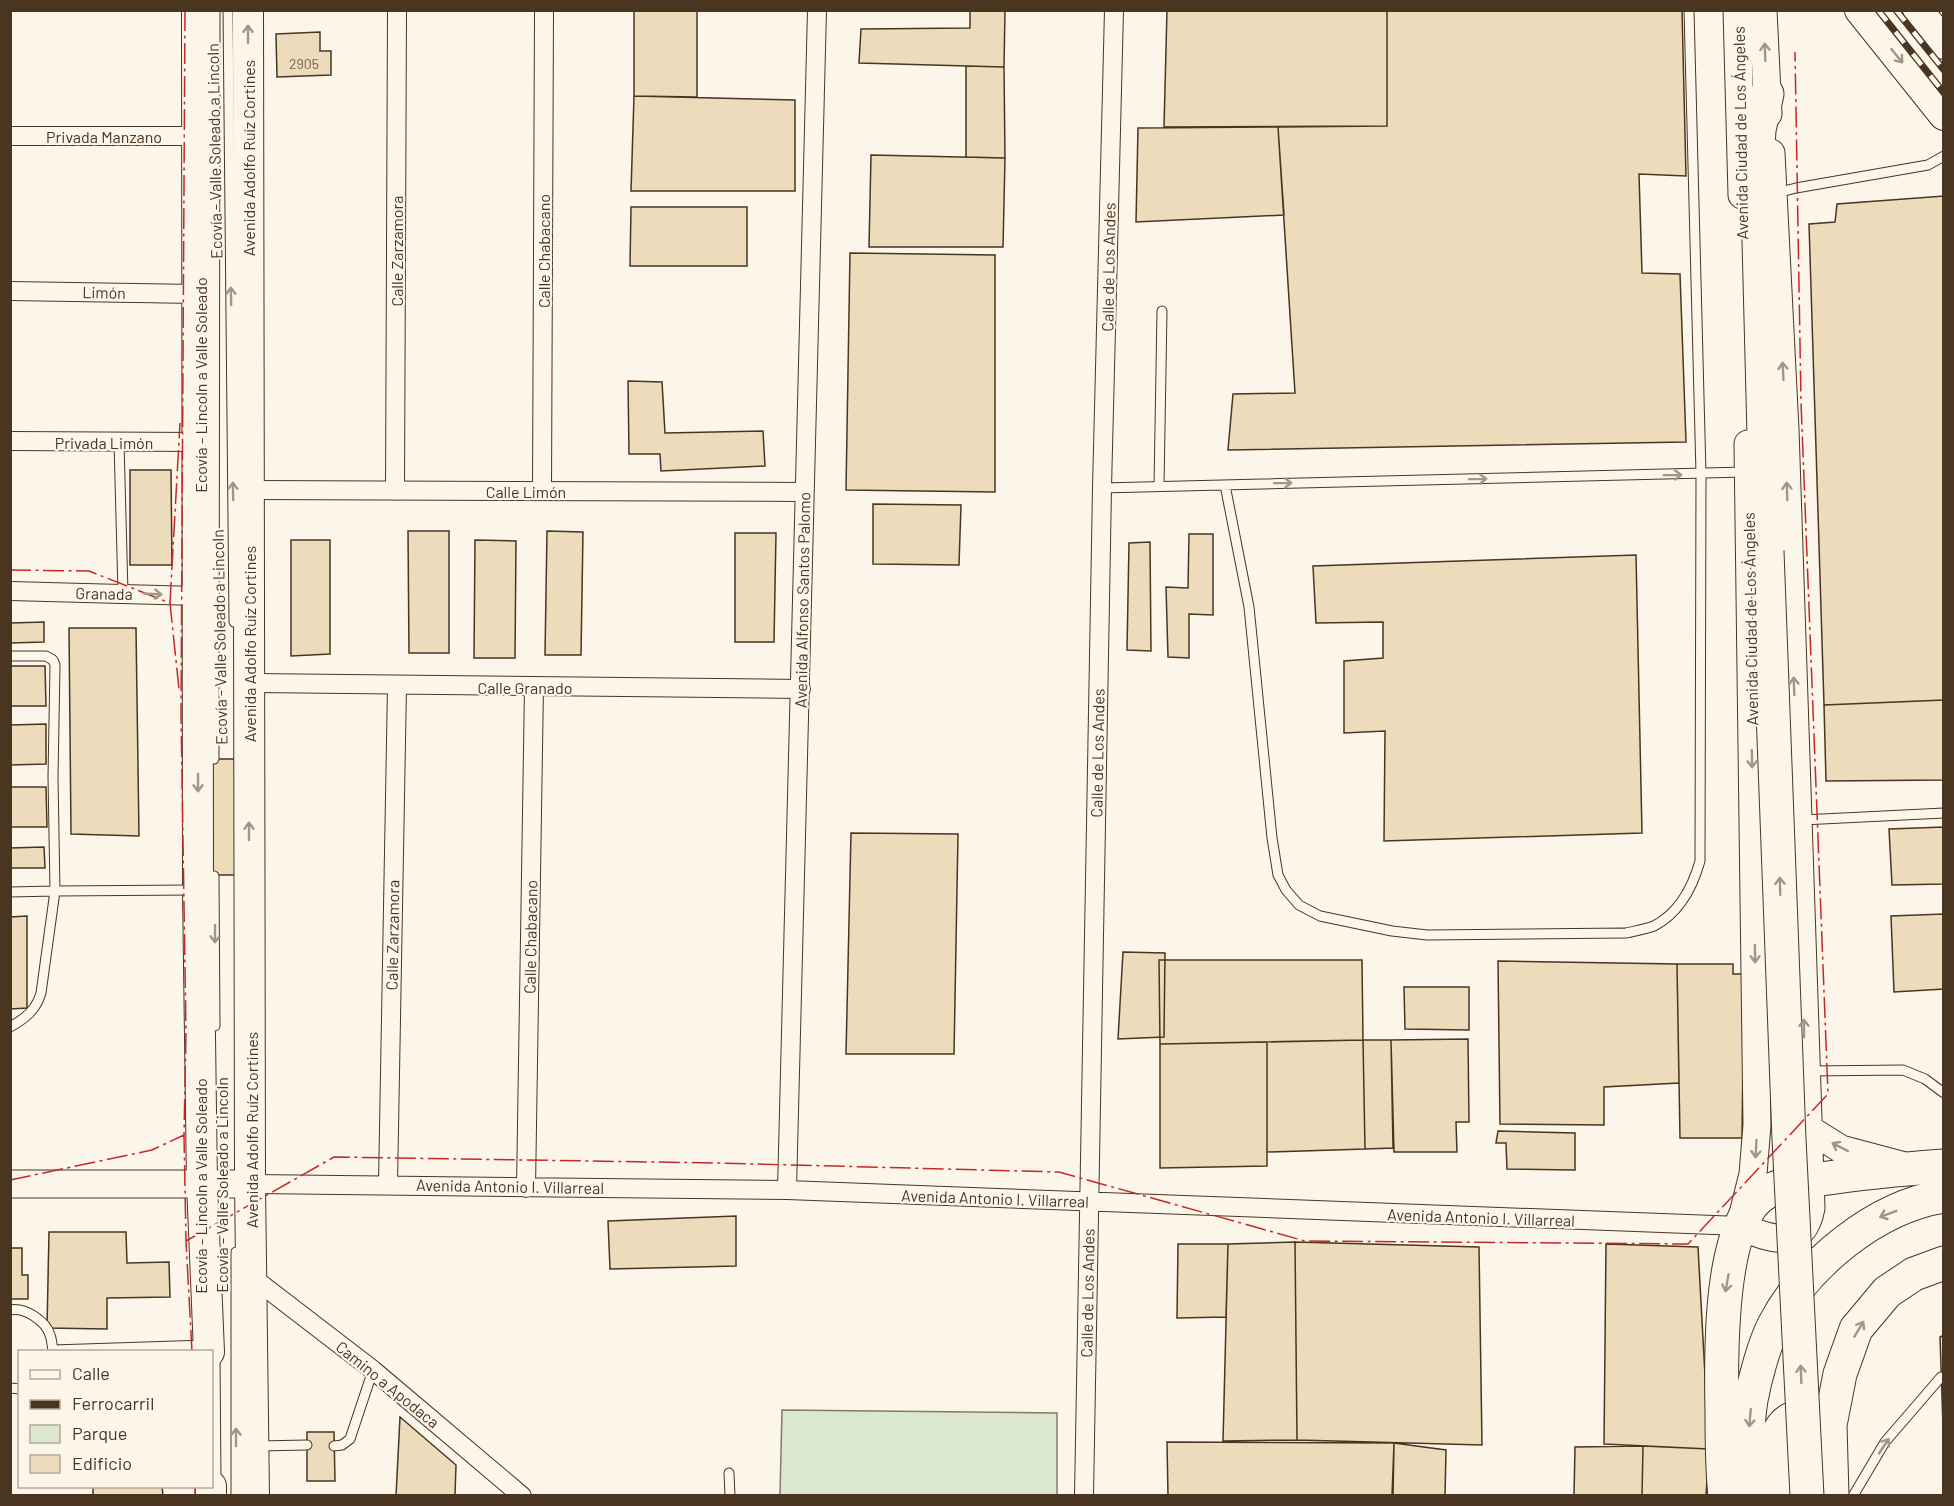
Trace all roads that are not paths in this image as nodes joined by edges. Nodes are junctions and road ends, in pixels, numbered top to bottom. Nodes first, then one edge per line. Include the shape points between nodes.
1 (197, 10) edge
2 (215, 10) edge
3 (228, 10) edge
4 (248, 10) edge
5 (397, 10) edge
6 (544, 10) edge
7 (817, 10) edge
8 (1114, 10) edge
9 (1689, 10) edge
10 (1737, 10) edge
11 (1763, 10) edge
12 (1860, 10) edge
13 (1917, 10) edge
14 (1944, 44) edge
15 (1767, 94) junction
16 (1944, 115) edge
17 (10, 136) edge
18 (197, 136) junction
19 (1944, 156) edge
20 (1774, 193) junction
21 (10, 291) edge
22 (197, 294) junction
23 (1162, 311) dead end
24 (10, 441) edge
25 (120, 442) junction
26 (197, 442) junction
27 (1749, 472) junction
28 (1701, 474) junction
29 (1225, 485) junction
30 (1160, 486) junction
31 (1102, 488) junction
32 (249, 490) junction
33 (395, 490) junction
34 (542, 491) junction
35 (804, 492) junction
36 (10, 591) edge
37 (123, 593) junction
38 (196, 596) junction
39 (234, 628) dead end
40 (10, 656) edge
41 (249, 683) junction
42 (397, 686) junction
43 (534, 687) junction
44 (801, 689) junction
45 (214, 759) dead end
46 (1944, 813) edge
47 (1799, 820) junction
48 (206, 883) junction
49 (55, 891) junction
50 (10, 892) edge
51 (10, 1027) edge
52 (215, 1042) dead end
53 (1806, 1072) junction
54 (1944, 1093) edge
55 (1809, 1129) junction
56 (1930, 1167) edge
57 (1810, 1180) junction
58 (10, 1184) edge
59 (388, 1184) junction
60 (223, 1186) junction
61 (525, 1188) junction
62 (787, 1190) junction
63 (1944, 1196) edge
64 (1089, 1202) junction
65 (236, 1219) dead end
66 (1740, 1226) junction
67 (215, 1233) dead end
68 (236, 1242) dead end
69 (215, 1256) dead end
70 (1944, 1263) edge
71 (252, 1276) junction
72 (10, 1310) edge
73 (209, 1348) edge
74 (53, 1350) edge
75 (105, 1350) edge
76 (373, 1370) junction
77 (1941, 1377) dead end
78 (1830, 1425) junction
79 (307, 1445) dead end
80 (254, 1446) junction
81 (334, 1446) dead end
82 (729, 1473) dead end
83 (213, 1496) edge
84 (236, 1496) edge
85 (254, 1496) edge
86 (522, 1496) edge
87 (730, 1496) edge
88 (1084, 1496) edge
89 (1725, 1496) edge
90 (1749, 1496) edge
91 (1775, 1496) edge
92 (1807, 1496) edge
93 (1832, 1496) edge
94 (1853, 1496) edge

1 - 18 main road, Avenida Adolfo Ruíz Cortines
2 - 45 lane, Ecovía - Lincoln a Valle Soleado
39 -> 3 lane, Ecovía - Valle Soleado a Lincoln
32 -> 4 main road, Avenida Adolfo Ruíz Cortines
5 - 33 street, Calle Zarzamora
6 - 34 street, Calle Chabacano
7 - 35 street, Avenida Alfonso Santos Palomo
8 - 31 street, Calle de Los Andes
9 - 28 lane
10 - 27 main road, Avenida Ciudad de Los Ángeles
15 -> 11 main road, Avenida Ciudad de Los Ángeles
12 -> 16 main road
13 - 14 main road
15 - 20 main road, Avenida Ciudad de Los Ángeles
92 -> 15 highway, bridge via 1767,551 1757,175 1759,130
17 - 18 street, Privada Manzano
18 - 22 main road, Avenida Adolfo Ruíz Cortines
19 - 20 lane via 1928,165
47 -> 20 main road, Avenida Ciudad de Los Ángeles
21 - 22 street, Limón
22 - 26 main road, Avenida Adolfo Ruíz Cortines
23 - 30 lane
24 - 25 street, Privada Limón
25 - 26 street, Privada Limón
25 - 37 lane
26 - 38 main road, Avenida Adolfo Ruíz Cortines
27 - 28 lane
27 -> 66 main road, Avenida Ciudad de Los Ángeles via 1757,1125 1753,1174
29 -> 28 lane
28 - 29 lane via 1700,861 1682,901 1654,926 1626,933 1427,935 1320,916 1299,905 1278,875 1249,607
29 - 30 lane
30 - 31 lane
31 - 64 street, Calle de Los Andes
32 - 33 street, Calle Limón
32 - 41 main road, Avenida Adolfo Ruíz Cortines
33 - 34 street, Calle Limón
34 - 35 street, Calle Limón
35 - 44 street, Avenida Alfonso Santos Palomo
36 - 37 street, Granada
37 -> 38 street, Granada
38 -> 48 main road, Avenida Adolfo Ruíz Cortines
40 - 49 lane via 46,656 55,665
41 - 42 street, Calle Granado
60 -> 41 main road, Avenida Adolfo Ruíz Cortines
42 - 43 street, Calle Granado
42 - 59 street, Calle Zarzamora
43 - 44 street, Calle Granado
43 - 61 street, Calle Chabacano
44 - 62 street, Avenida Alfonso Santos Palomo
46 - 47 lane
53 -> 47 main road, Avenida Ciudad de Los Ángeles
48 - 49 lane
48 -> 52 lane
48 - 60 main road, Avenida Adolfo Ruíz Cortines
49 - 50 lane
49 - 51 lane via 38,1004
53 - 54 lane via 1903,1070
53 - 55 main road, Avenida Ciudad de Los Ángeles
56 -> 55 main road via 1840,1149
55 - 57 main road, Avenida Ciudad de Los Ángeles
56 - 57 highway
57 - 66 highway via 1766,1192 1753,1204
57 - 66 main road, Avenida Ciudad de Los Ángeles via 1811,1208 1805,1227 1795,1237 1779,1239
58 - 60 main road, Avenida Antonio I. Villarreal
59 - 60 street, Avenida Antonio I. Villarreal
59 - 61 street, Avenida Antonio I. Villarreal
60 - 65 lane, Ecovía - Valle Soleado a Lincoln
60 - 67 lane, Ecovía - Lincoln a Valle Soleado
60 - 71 main road, Avenida Adolfo Ruíz Cortines
60 - 73 main road
61 - 62 street, Avenida Antonio I. Villarreal
62 - 64 street, Avenida Antonio I. Villarreal
63 -> 90 highway via 1878,1218 1823,1260 1786,1306 1773,1327 1751,1399 1747,1442
64 - 66 street, Avenida Antonio I. Villarreal
64 - 88 street, Calle de Los Andes
66 -> 89 highway via 1724,1300 1721,1348 1721,1462
84 -> 68 lane, Ecovía - Valle Soleado a Lincoln
69 - 83 lane, Ecovía - Lincoln a Valle Soleado
78 -> 70 highway via 1840,1374 1856,1329 1887,1292 1914,1274
71 - 76 street, Camino a Apodaca
71 - 80 main road, Avenida Adolfo Ruíz Cortines
72 - 74 lane via 35,1316 50,1333
73 - 75 lane
76 - 81 lane via 350,1439
76 - 86 street, Camino a Apodaca
94 -> 77 lane via 1885,1442
78 - 91 highway via 1806,1415 1792,1418 1779,1430 1774,1450
78 - 93 highway
79 - 80 lane
80 - 85 main road, Avenida Adolfo Ruíz Cortines
82 - 87 lane

